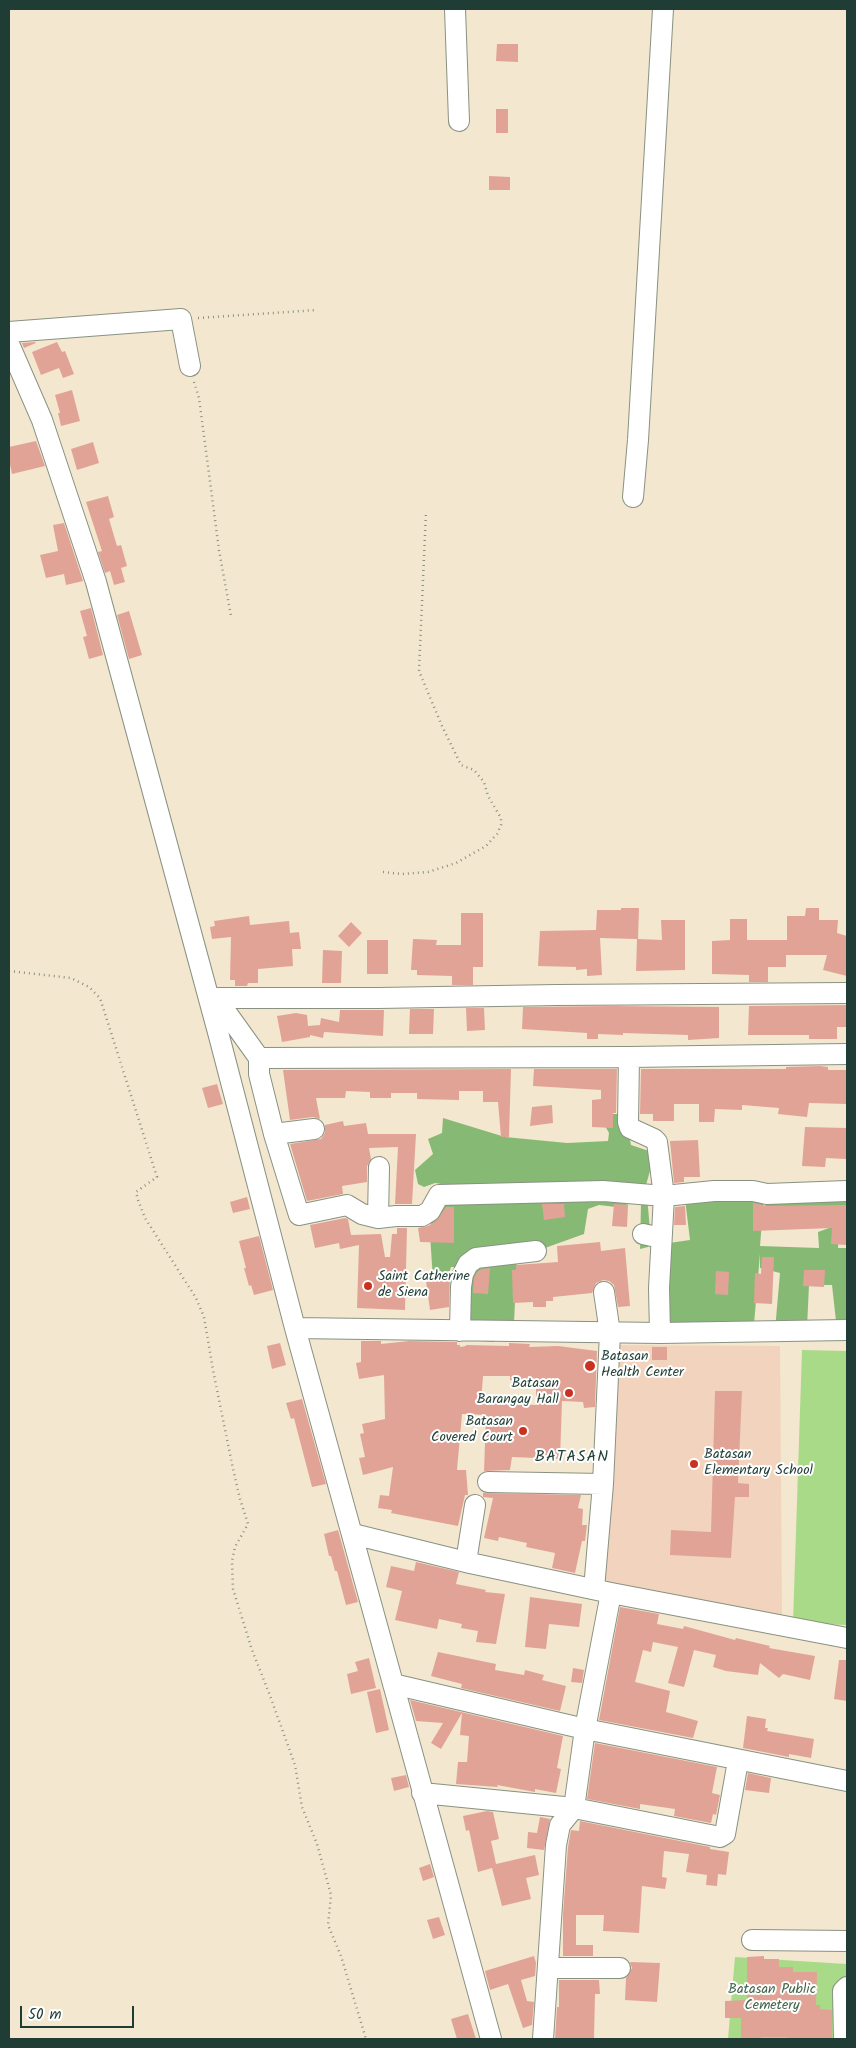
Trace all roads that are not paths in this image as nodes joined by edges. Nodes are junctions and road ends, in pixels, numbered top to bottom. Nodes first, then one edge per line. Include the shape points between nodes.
1 (455, 9) edge
2 (663, 9) edge
3 (459, 121) dead end
4 (9, 332) edge
5 (9, 344) edge
6 (190, 366) road end
7 (633, 497) dead end
8 (847, 993) edge
9 (213, 998) junction
10 (847, 1054) edge
11 (259, 1058) junction
12 (628, 1058) junction
13 (314, 1129) dead end
14 (274, 1134) junction
15 (378, 1167) dead end
16 (847, 1191) edge
17 (664, 1196) junction
18 (378, 1218) junction
19 (536, 1251) dead end
20 (604, 1292) dead end
21 (295, 1328) junction
22 (847, 1330) edge
23 (460, 1331) junction
24 (610, 1333) junction
25 (660, 1334) junction
26 (488, 1482) dead end
27 (603, 1484) junction
28 (475, 1505) dead end
29 (353, 1534) junction
30 (466, 1562) junction
31 (603, 1591) junction
32 (847, 1638) edge
33 (393, 1684) junction
34 (585, 1729) junction
35 (738, 1760) junction
36 (847, 1781) edge
37 (422, 1793) junction
38 (574, 1808) junction
39 (752, 1940) dead end
40 (847, 1941) edge
41 (548, 1968) junction
42 (620, 1968) dead end
43 (847, 1987) edge
44 (490, 2039) edge
45 (543, 2039) edge
46 (844, 2039) edge

1 - 3 street
2 - 7 street
4 - 6 street via 181,319
5 - 9 street via 42,420 96,582
8 - 9 street
9 - 11 street
9 - 21 street
10 - 12 street
11 - 12 street
11 - 14 street via 259,1074
12 - 17 street via 628,1122 630,1128 657,1142
13 - 14 street
14 - 18 street via 299,1215 347,1205
15 - 18 street
16 - 17 street via 767,1194 714,1191
17 - 18 street via 603,1191 439,1195 430,1211 422,1216
17 - 25 street via 652,1236
19 - 23 street via 476,1258 468,1264 461,1287
20 - 24 street
21 - 23 street
21 - 29 street
22 - 25 street
23 - 24 street
24 - 25 street
24 - 27 street
26 - 27 street
27 - 31 street
28 - 30 street
29 - 30 street
29 - 33 street
30 - 31 street
31 - 32 street
31 - 34 street
33 - 34 street
33 - 37 street
34 - 35 street
34 - 38 street
35 - 36 street
35 - 38 street via 725,1834 720,1837
37 - 38 street
37 - 44 street
38 - 41 street via 560,1825 556,1845
39 - 40 street
41 - 42 street
41 - 45 street
43 - 46 street via 843,1990

